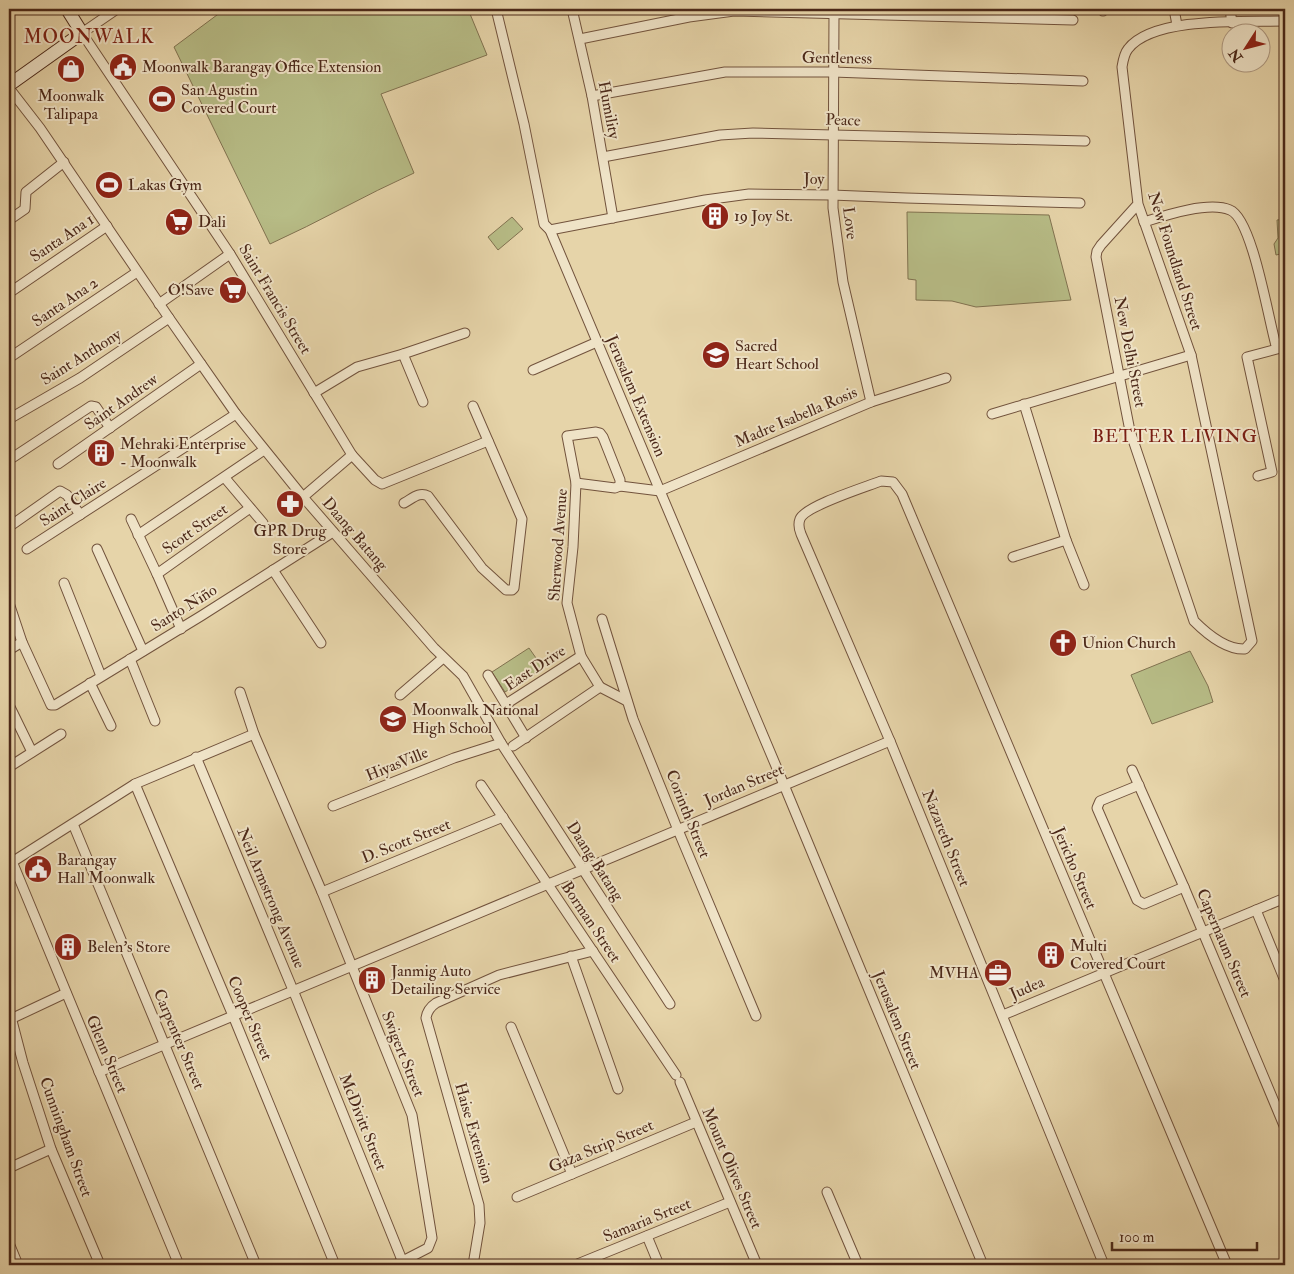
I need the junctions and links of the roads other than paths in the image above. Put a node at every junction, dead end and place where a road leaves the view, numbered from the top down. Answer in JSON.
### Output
{"nodes":[{"id":1,"x":67,"y":9,"type":"edge"},
{"id":2,"x":117,"y":9,"type":"edge"},
{"id":3,"x":496,"y":9,"type":"edge"},
{"id":4,"x":572,"y":9,"type":"edge"},
{"id":5,"x":1049,"y":9,"type":"edge"},
{"id":6,"x":1174,"y":9,"type":"edge"},
{"id":7,"x":1230,"y":9,"type":"edge"},
{"id":8,"x":834,"y":14,"type":"junction"},
{"id":9,"x":1051,"y":19,"type":"junction"},
{"id":10,"x":1074,"y":20,"type":"dead end"},
{"id":11,"x":1285,"y":21,"type":"edge"},
{"id":12,"x":1232,"y":22,"type":"edge"},
{"id":13,"x":1258,"y":22,"type":"edge"},
{"id":14,"x":1222,"y":23,"type":"edge"},
{"id":15,"x":1177,"y":25,"type":"junction"},
{"id":16,"x":82,"y":33,"type":"junction"},
{"id":17,"x":580,"y":39,"type":"junction"},
{"id":18,"x":833,"y":72,"type":"junction"},
{"id":19,"x":1083,"y":81,"type":"dead end"},
{"id":20,"x":9,"y":86,"type":"edge"},
{"id":21,"x":592,"y":96,"type":"junction"},
{"id":22,"x":832,"y":135,"type":"junction"},
{"id":23,"x":1085,"y":141,"type":"dead end"},
{"id":24,"x":603,"y":157,"type":"junction"},
{"id":25,"x":64,"y":162,"type":"junction"},
{"id":26,"x":832,"y":195,"type":"junction"},
{"id":27,"x":1080,"y":203,"type":"dead end"},
{"id":28,"x":1138,"y":204,"type":"junction"},
{"id":29,"x":613,"y":218,"type":"junction"},
{"id":30,"x":9,"y":220,"type":"edge"},
{"id":31,"x":1144,"y":222,"type":"junction"},
{"id":32,"x":107,"y":226,"type":"junction"},
{"id":33,"x":550,"y":230,"type":"junction"},
{"id":34,"x":230,"y":254,"type":"junction"},
{"id":35,"x":137,"y":272,"type":"junction"},
{"id":36,"x":9,"y":293,"type":"edge"},
{"id":37,"x":159,"y":304,"type":"junction"},
{"id":38,"x":169,"y":318,"type":"junction"},
{"id":39,"x":465,"y":333,"type":"dead end"},
{"id":40,"x":597,"y":342,"type":"junction"},
{"id":41,"x":403,"y":354,"type":"junction"},
{"id":42,"x":1191,"y":355,"type":"junction"},
{"id":43,"x":9,"y":358,"type":"edge"},
{"id":44,"x":201,"y":364,"type":"junction"},
{"id":45,"x":533,"y":370,"type":"dead end"},
{"id":46,"x":1121,"y":376,"type":"junction"},
{"id":47,"x":946,"y":378,"type":"dead end"},
{"id":48,"x":314,"y":393,"type":"junction"},
{"id":49,"x":423,"y":402,"type":"dead end"},
{"id":50,"x":871,"y":402,"type":"junction"},
{"id":51,"x":1024,"y":404,"type":"junction"},
{"id":52,"x":473,"y":406,"type":"dead end"},
{"id":53,"x":236,"y":414,"type":"junction"},
{"id":54,"x":992,"y":414,"type":"dead end"},
{"id":55,"x":9,"y":419,"type":"edge"},
{"id":56,"x":110,"y":428,"type":"junction"},
{"id":57,"x":488,"y":442,"type":"junction"},
{"id":58,"x":264,"y":450,"type":"junction"},
{"id":59,"x":352,"y":455,"type":"junction"},
{"id":60,"x":9,"y":460,"type":"edge"},
{"id":61,"x":58,"y":464,"type":"dead end"},
{"id":62,"x":1258,"y":476,"type":"dead end"},
{"id":63,"x":225,"y":478,"type":"junction"},
{"id":64,"x":894,"y":482,"type":"joint"},
{"id":65,"x":576,"y":483,"type":"junction"},
{"id":66,"x":620,"y":486,"type":"junction"},
{"id":67,"x":660,"y":491,"type":"junction"},
{"id":68,"x":303,"y":497,"type":"junction"},
{"id":69,"x":404,"y":504,"type":"dead end"},
{"id":70,"x":250,"y":508,"type":"junction"},
{"id":71,"x":80,"y":516,"type":"junction"},
{"id":72,"x":131,"y":519,"type":"dead end"},
{"id":73,"x":264,"y":523,"type":"dead end"},
{"id":74,"x":13,"y":524,"type":"dead end"},
{"id":75,"x":333,"y":532,"type":"junction"},
{"id":76,"x":138,"y":535,"type":"junction"},
{"id":77,"x":1066,"y":540,"type":"junction"},
{"id":78,"x":27,"y":549,"type":"dead end"},
{"id":79,"x":97,"y":550,"type":"dead end"},
{"id":80,"x":1013,"y":557,"type":"dead end"},
{"id":81,"x":273,"y":570,"type":"junction"},
{"id":82,"x":157,"y":574,"type":"junction"},
{"id":83,"x":64,"y":583,"type":"dead end"},
{"id":84,"x":1084,"y":585,"type":"dead end"},
{"id":85,"x":9,"y":603,"type":"edge"},
{"id":86,"x":602,"y":619,"type":"dead end"},
{"id":87,"x":180,"y":629,"type":"junction"},
{"id":88,"x":1252,"y":641,"type":"joint"},
{"id":89,"x":22,"y":642,"type":"junction"},
{"id":90,"x":320,"y":643,"type":"dead end"},
{"id":91,"x":9,"y":650,"type":"edge"},
{"id":92,"x":143,"y":651,"type":"junction"},
{"id":93,"x":581,"y":656,"type":"junction"},
{"id":94,"x":443,"y":658,"type":"junction"},
{"id":95,"x":130,"y":659,"type":"junction"},
{"id":96,"x":488,"y":675,"type":"dead end"},
{"id":97,"x":101,"y":676,"type":"junction"},
{"id":98,"x":90,"y":683,"type":"junction"},
{"id":99,"x":600,"y":687,"type":"junction"},
{"id":100,"x":240,"y":692,"type":"dead end"},
{"id":101,"x":400,"y":695,"type":"dead end"},
{"id":102,"x":628,"y":701,"type":"junction"},
{"id":103,"x":506,"y":704,"type":"junction"},
{"id":104,"x":9,"y":705,"type":"edge"},
{"id":105,"x":156,"y":721,"type":"dead end"},
{"id":106,"x":111,"y":726,"type":"dead end"},
{"id":107,"x":61,"y":734,"type":"dead end"},
{"id":108,"x":254,"y":734,"type":"junction"},
{"id":109,"x":526,"y":738,"type":"junction"},
{"id":110,"x":890,"y":741,"type":"junction"},
{"id":111,"x":501,"y":743,"type":"junction"},
{"id":112,"x":513,"y":746,"type":"dead end"},
{"id":113,"x":32,"y":752,"type":"junction"},
{"id":114,"x":196,"y":757,"type":"junction"},
{"id":115,"x":9,"y":767,"type":"edge"},
{"id":116,"x":1132,"y":770,"type":"dead end"},
{"id":117,"x":135,"y":784,"type":"junction"},
{"id":118,"x":784,"y":785,"type":"junction"},
{"id":119,"x":1140,"y":785,"type":"junction"},
{"id":120,"x":481,"y":786,"type":"dead end"},
{"id":121,"x":333,"y":806,"type":"dead end"},
{"id":122,"x":503,"y":817,"type":"junction"},
{"id":123,"x":73,"y":824,"type":"junction"},
{"id":124,"x":678,"y":830,"type":"junction"},
{"id":125,"x":10,"y":860,"type":"edge"},
{"id":126,"x":582,"y":869,"type":"junction"},
{"id":127,"x":547,"y":884,"type":"junction"},
{"id":128,"x":1184,"y":886,"type":"junction"},
{"id":129,"x":322,"y":892,"type":"junction"},
{"id":130,"x":1285,"y":898,"type":"edge"},
{"id":131,"x":1256,"y":910,"type":"junction"},
{"id":132,"x":1203,"y":932,"type":"junction"},
{"id":133,"x":593,"y":951,"type":"junction"},
{"id":134,"x":571,"y":956,"type":"junction"},
{"id":135,"x":351,"y":966,"type":"junction"},
{"id":136,"x":1102,"y":972,"type":"junction"},
{"id":137,"x":1285,"y":981,"type":"edge"},
{"id":138,"x":293,"y":990,"type":"junction"},
{"id":139,"x":66,"y":993,"type":"junction"},
{"id":140,"x":670,"y":1004,"type":"dead end"},
{"id":141,"x":1003,"y":1015,"type":"junction"},
{"id":142,"x":233,"y":1016,"type":"junction"},
{"id":143,"x":756,"y":1016,"type":"dead end"},
{"id":144,"x":10,"y":1017,"type":"edge"},
{"id":145,"x":511,"y":1027,"type":"dead end"},
{"id":146,"x":165,"y":1044,"type":"junction"},
{"id":147,"x":99,"y":1072,"type":"junction"},
{"id":148,"x":678,"y":1078,"type":"joint"},
{"id":149,"x":618,"y":1089,"type":"dead end"},
{"id":150,"x":696,"y":1122,"type":"junction"},
{"id":151,"x":1285,"y":1128,"type":"edge"},
{"id":152,"x":51,"y":1149,"type":"junction"},
{"id":153,"x":9,"y":1168,"type":"edge"},
{"id":154,"x":572,"y":1174,"type":"junction"},
{"id":155,"x":827,"y":1192,"type":"dead end"},
{"id":156,"x":517,"y":1197,"type":"dead end"},
{"id":157,"x":730,"y":1202,"type":"junction"},
{"id":158,"x":647,"y":1236,"type":"junction"},
{"id":159,"x":9,"y":1242,"type":"edge"},
{"id":160,"x":14,"y":1263,"type":"edge"},
{"id":161,"x":401,"y":1264,"type":"edge"},
{"id":162,"x":100,"y":1265,"type":"edge"},
{"id":163,"x":179,"y":1265,"type":"edge"},
{"id":164,"x":256,"y":1265,"type":"edge"},
{"id":165,"x":335,"y":1265,"type":"edge"},
{"id":166,"x":473,"y":1265,"type":"edge"},
{"id":167,"x":575,"y":1265,"type":"edge"},
{"id":168,"x":659,"y":1265,"type":"edge"},
{"id":169,"x":757,"y":1265,"type":"edge"},
{"id":170,"x":858,"y":1265,"type":"edge"},
{"id":171,"x":983,"y":1265,"type":"edge"},
{"id":172,"x":1104,"y":1265,"type":"edge"},
{"id":173,"x":1227,"y":1265,"type":"edge"}],
"edges":[{"from":1,"to":16,"type":"main road"},
{"from":2,"to":16,"type":"street"},
{"from":3,"to":33,"type":"street","name":"Jerusalem Extension"},
{"from":4,"to":17,"type":"street","name":"Humility"},
{"from":5,"to":9,"type":"street"},
{"from":6,"to":15,"type":"street"},
{"from":7,"to":12,"type":"street"},
{"from":8,"to":9,"type":"street"},
{"from":8,"to":17,"type":"street"},
{"from":8,"to":18,"type":"street","name":"Love"},
{"from":9,"to":10,"type":"street"},
{"from":11,"to":13,"type":"street","name":"New Foundland Street"},
{"from":14,"to":15,"type":"street","name":"New Foundland Street"},
{"from":15,"to":28,"type":"street","name":"New Foundland Street"},
{"from":16,"to":20,"type":"main road"},
{"from":16,"to":34,"type":"street","name":"Saint Francis Street"},
{"from":17,"to":21,"type":"street","name":"Humility"},
{"from":18,"to":19,"type":"street","name":"Gentleness"},
{"from":18,"to":21,"type":"street","name":"Gentleness"},
{"from":18,"to":22,"type":"street","name":"Love"},
{"from":20,"to":25,"type":"street","name":"Daang Batang"},
{"from":21,"to":24,"type":"street","name":"Humility"},
{"from":22,"to":23,"type":"street","name":"Peace"},
{"from":22,"to":24,"type":"street","name":"Peace"},
{"from":22,"to":26,"type":"street","name":"Love"},
{"from":24,"to":29,"type":"street","name":"Humility"},
{"from":25,"to":30,"type":"street"},
{"from":25,"to":32,"type":"street","name":"Daang Batang"},
{"from":26,"to":27,"type":"street","name":"Joy"},
{"from":26,"to":29,"type":"street","name":"Joy"},
{"from":26,"to":50,"type":"street","name":"Love"},
{"from":28,"to":31,"type":"street","name":"New Foundland Street"},
{"from":28,"to":46,"type":"street","name":"New Delhi Street"},
{"from":29,"to":33,"type":"street","name":"Joy"},
{"from":31,"to":42,"type":"street","name":"New Foundland Street"},
{"from":31,"to":62,"type":"street"},
{"from":32,"to":35,"type":"street","name":"Daang Batang"},
{"from":32,"to":36,"type":"street","name":"Santa Ana 1"},
{"from":33,"to":40,"type":"street","name":"Jerusalem Extension"},
{"from":34,"to":37,"type":"street"},
{"from":34,"to":48,"type":"street","name":"Saint Francis Street"},
{"from":35,"to":37,"type":"street","name":"Daang Batang"},
{"from":35,"to":43,"type":"street","name":"Santa Ana 2"},
{"from":37,"to":38,"type":"street","name":"Daang Batang"},
{"from":38,"to":44,"type":"street","name":"Daang Batang"},
{"from":38,"to":55,"type":"street","name":"Saint Anthony"},
{"from":39,"to":41,"type":"street"},
{"from":40,"to":45,"type":"street"},
{"from":40,"to":67,"type":"street","name":"Jerusalem Extension"},
{"from":41,"to":48,"type":"street"},
{"from":41,"to":49,"type":"street"},
{"from":42,"to":46,"type":"street"},
{"from":42,"to":88,"type":"street","name":"New Foundland Street"},
{"from":44,"to":53,"type":"street","name":"Daang Batang"},
{"from":44,"to":56,"type":"street","name":"Saint Andrew"},
{"from":46,"to":51,"type":"street"},
{"from":46,"to":88,"type":"street","name":"New Delhi Street"},
{"from":47,"to":50,"type":"street","name":"Madre Isabella Rosis"},
{"from":48,"to":59,"type":"street","name":"Saint Francis Street"},
{"from":50,"to":67,"type":"street","name":"Madre Isabella Rosis"},
{"from":51,"to":54,"type":"street"},
{"from":51,"to":77,"type":"street"},
{"from":52,"to":57,"type":"street"},
{"from":53,"to":58,"type":"street","name":"Daang Batang"},
{"from":53,"to":71,"type":"street","name":"Saint Claire"},
{"from":56,"to":60,"type":"street"},
{"from":56,"to":61,"type":"street","name":"Saint Andrew"},
{"from":57,"to":59,"type":"street","name":"Saint Francis Street"},
{"from":57,"to":69,"type":"street"},
{"from":58,"to":63,"type":"street"},
{"from":58,"to":68,"type":"street","name":"Daang Batang"},
{"from":59,"to":68,"type":"street"},
{"from":63,"to":70,"type":"street"},
{"from":63,"to":76,"type":"street"},
{"from":64,"to":110,"type":"street","name":"Nazareth Street"},
{"from":64,"to":136,"type":"street","name":"Jericho Street"},
{"from":65,"to":66,"type":"street","name":"Sherwood Avenue"},
{"from":65,"to":66,"type":"street"},
{"from":65,"to":93,"type":"street","name":"Sherwood Avenue"},
{"from":66,"to":67,"type":"street","name":"Sherwood Avenue"},
{"from":67,"to":118,"type":"street","name":"Jerusalem Extension"},
{"from":68,"to":75,"type":"street","name":"Daang Batang"},
{"from":70,"to":73,"type":"street"},
{"from":70,"to":82,"type":"street","name":"Scott Street"},
{"from":71,"to":74,"type":"street"},
{"from":71,"to":78,"type":"street","name":"Saint Claire"},
{"from":72,"to":76,"type":"street"},
{"from":75,"to":81,"type":"street","name":"Santo Niño"},
{"from":75,"to":94,"type":"street","name":"Daang Batang"},
{"from":76,"to":82,"type":"street"},
{"from":77,"to":80,"type":"street"},
{"from":77,"to":84,"type":"street"},
{"from":79,"to":92,"type":"street"},
{"from":81,"to":87,"type":"street","name":"Santo Niño"},
{"from":81,"to":90,"type":"street"},
{"from":82,"to":87,"type":"street"},
{"from":83,"to":97,"type":"street"},
{"from":85,"to":89,"type":"street"},
{"from":86,"to":102,"type":"street","name":"Corinth Street"},
{"from":87,"to":92,"type":"street","name":"Santo Niño"},
{"from":89,"to":91,"type":"street"},
{"from":89,"to":98,"type":"street","name":"Santo Niño"},
{"from":92,"to":95,"type":"street","name":"Santo Niño"},
{"from":93,"to":99,"type":"street","name":"Sherwood Avenue"},
{"from":93,"to":103,"type":"street","name":"East Drive"},
{"from":94,"to":101,"type":"street"},
{"from":94,"to":111,"type":"street","name":"Daang Batang"},
{"from":95,"to":97,"type":"street","name":"Santo Niño"},
{"from":95,"to":105,"type":"street"},
{"from":96,"to":103,"type":"street"},
{"from":97,"to":98,"type":"street","name":"Santo Niño"},
{"from":98,"to":106,"type":"street"},
{"from":99,"to":102,"type":"street"},
{"from":99,"to":109,"type":"street"},
{"from":100,"to":108,"type":"street","name":"Swigert Street"},
{"from":102,"to":124,"type":"street","name":"Corinth Street"},
{"from":103,"to":109,"type":"street"},
{"from":104,"to":113,"type":"street"},
{"from":107,"to":113,"type":"street"},
{"from":108,"to":114,"type":"street"},
{"from":108,"to":129,"type":"street","name":"Swigert Street"},
{"from":109,"to":112,"type":"street"},
{"from":110,"to":118,"type":"street","name":"Jordan Street"},
{"from":110,"to":141,"type":"street","name":"Nazareth Street"},
{"from":111,"to":121,"type":"street","name":"HiyasVille"},
{"from":111,"to":126,"type":"street","name":"Daang Batang"},
{"from":113,"to":115,"type":"street"},
{"from":114,"to":117,"type":"street"},
{"from":114,"to":138,"type":"street","name":"Neil Armstrong Avenue"},
{"from":116,"to":119,"type":"street","name":"Capernaum Street"},
{"from":117,"to":123,"type":"street"},
{"from":117,"to":142,"type":"street","name":"Cooper Street"},
{"from":118,"to":124,"type":"street","name":"Jordan Street"},
{"from":118,"to":171,"type":"street","name":"Jerusalem Street"},
{"from":119,"to":128,"type":"street","name":"Capernaum Street"},
{"from":119,"to":128,"type":"street"},
{"from":120,"to":122,"type":"street","name":"Borman Street"},
{"from":122,"to":127,"type":"street","name":"Borman Street"},
{"from":122,"to":129,"type":"street","name":"D. Scott Street"},
{"from":123,"to":125,"type":"street"},
{"from":123,"to":146,"type":"street","name":"Carpenter Street"},
{"from":124,"to":126,"type":"street","name":"Jordan Street"},
{"from":124,"to":143,"type":"street","name":"Corinth Street"},
{"from":125,"to":139,"type":"street","name":"Glenn Street"},
{"from":126,"to":127,"type":"street","name":"Neil Armstrong Avenue"},
{"from":126,"to":140,"type":"street","name":"Daang Batang"},
{"from":127,"to":133,"type":"street","name":"Borman Street"},
{"from":127,"to":135,"type":"street","name":"Neil Armstrong Avenue"},
{"from":128,"to":132,"type":"street","name":"Capernaum Street"},
{"from":129,"to":135,"type":"street","name":"Swigert Street"},
{"from":130,"to":131,"type":"street","name":"Judea"},
{"from":131,"to":132,"type":"street","name":"Judea"},
{"from":131,"to":137,"type":"street"},
{"from":132,"to":136,"type":"street","name":"Judea"},
{"from":132,"to":151,"type":"street","name":"Capernaum Street"},
{"from":133,"to":134,"type":"street"},
{"from":133,"to":148,"type":"street","name":"Borman Street"},
{"from":134,"to":149,"type":"street"},
{"from":134,"to":166,"type":"street","name":"Haise Extension"},
{"from":135,"to":138,"type":"street","name":"Neil Armstrong Avenue"},
{"from":135,"to":161,"type":"street","name":"Swigert Street"},
{"from":136,"to":141,"type":"street","name":"Judea"},
{"from":136,"to":173,"type":"street","name":"Jericho Street"},
{"from":138,"to":142,"type":"street"},
{"from":138,"to":161,"type":"street","name":"McDivitt Street"},
{"from":139,"to":144,"type":"street","name":"Cunningham Street"},
{"from":139,"to":147,"type":"street","name":"Glenn Street"},
{"from":141,"to":172,"type":"street","name":"Nazareth Street"},
{"from":142,"to":146,"type":"street"},
{"from":142,"to":165,"type":"street","name":"Cooper Street"},
{"from":144,"to":152,"type":"street","name":"Cunningham Street"},
{"from":145,"to":154,"type":"street"},
{"from":146,"to":147,"type":"street"},
{"from":146,"to":164,"type":"street","name":"Carpenter Street"},
{"from":147,"to":163,"type":"street","name":"Glenn Street"},
{"from":148,"to":150,"type":"street","name":"Mount Olives Street"},
{"from":150,"to":154,"type":"street","name":"Gaza Strip Street"},
{"from":150,"to":157,"type":"street","name":"Mount Olives Street"},
{"from":152,"to":153,"type":"street"},
{"from":152,"to":162,"type":"street","name":"Cunningham Street"},
{"from":154,"to":156,"type":"street","name":"Gaza Strip Street"},
{"from":155,"to":170,"type":"street"},
{"from":157,"to":158,"type":"street","name":"Samaria Srteet"},
{"from":157,"to":169,"type":"street","name":"Mount Olives Street"},
{"from":158,"to":167,"type":"street","name":"Samaria Srteet"},
{"from":158,"to":168,"type":"street"},
{"from":159,"to":160,"type":"street"}]}
